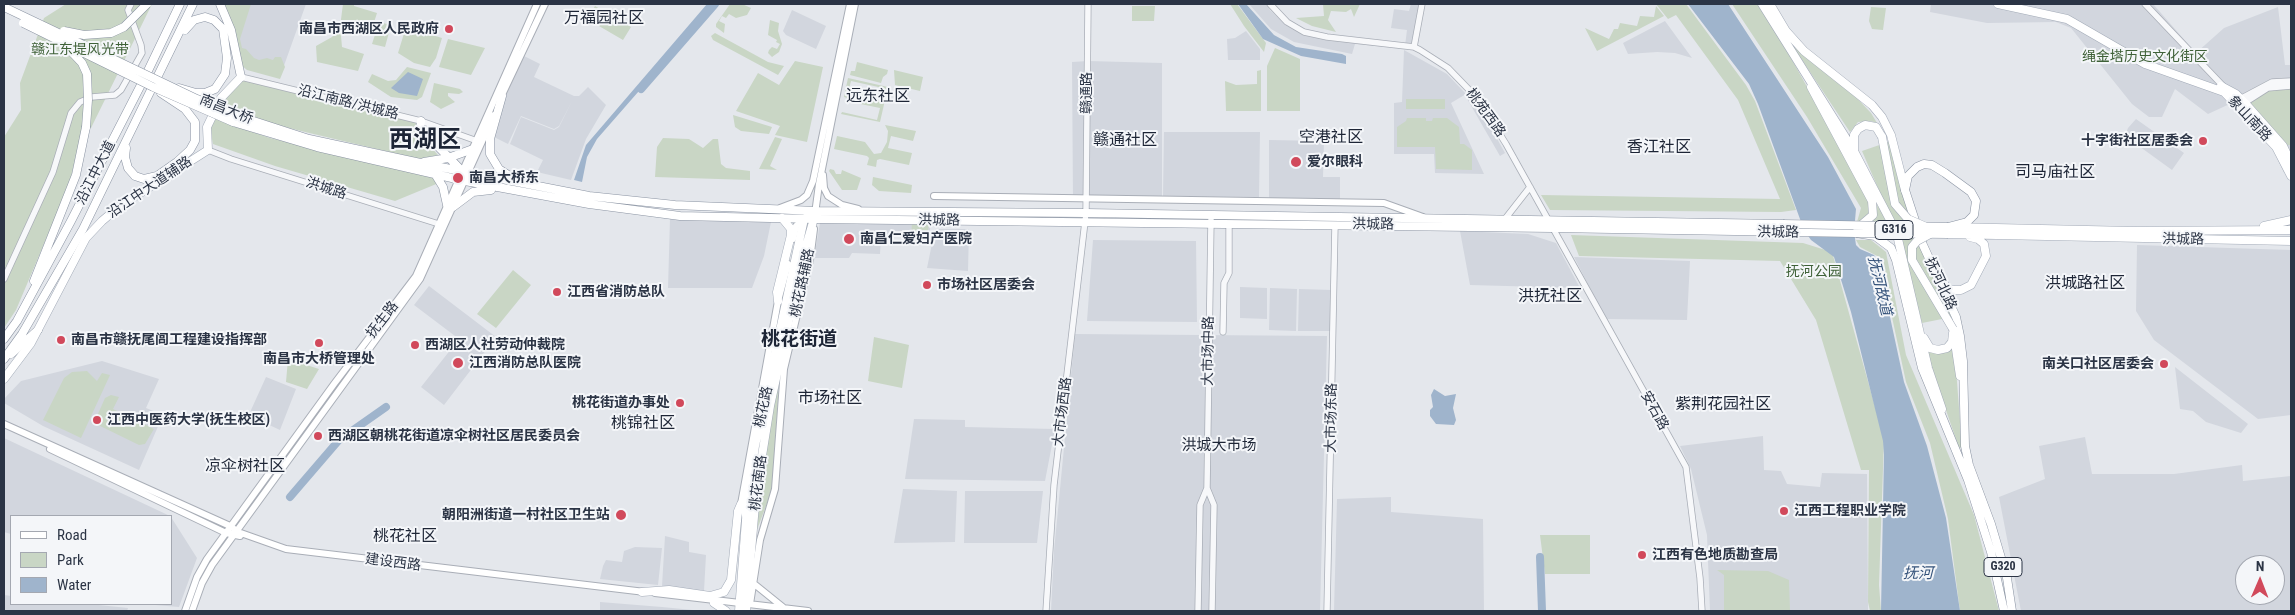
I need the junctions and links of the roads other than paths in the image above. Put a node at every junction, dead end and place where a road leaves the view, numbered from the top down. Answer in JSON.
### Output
{"nodes":[{"id":1,"x":131,"y":4,"type":"edge"},
{"id":2,"x":147,"y":4,"type":"edge"},
{"id":3,"x":180,"y":4,"type":"edge"},
{"id":4,"x":194,"y":4,"type":"edge"},
{"id":5,"x":220,"y":4,"type":"edge"},
{"id":6,"x":537,"y":4,"type":"edge"},
{"id":7,"x":545,"y":4,"type":"edge"},
{"id":8,"x":850,"y":4,"type":"edge"},
{"id":9,"x":855,"y":4,"type":"edge"},
{"id":10,"x":1088,"y":4,"type":"edge"},
{"id":11,"x":1270,"y":4,"type":"edge"},
{"id":12,"x":1422,"y":4,"type":"edge"},
{"id":13,"x":1762,"y":4,"type":"edge"},
{"id":14,"x":1770,"y":4,"type":"edge"},
{"id":15,"x":1998,"y":4,"type":"edge"},
{"id":16,"x":2016,"y":4,"type":"edge"},
{"id":17,"x":2144,"y":4,"type":"edge"},
{"id":18,"x":4,"y":7,"type":"edge"},
{"id":19,"x":4,"y":12,"type":"edge"},
{"id":20,"x":26,"y":21,"type":"junction"},
{"id":21,"x":1414,"y":47,"type":"junction"},
{"id":22,"x":173,"y":49,"type":"junction"},
{"id":23,"x":1794,"y":55,"type":"junction"},
{"id":24,"x":241,"y":76,"type":"junction"},
{"id":25,"x":2291,"y":81,"type":"edge"},
{"id":26,"x":167,"y":84,"type":"junction"},
{"id":27,"x":154,"y":85,"type":"junction"},
{"id":28,"x":2291,"y":86,"type":"edge"},
{"id":29,"x":2224,"y":87,"type":"junction"},
{"id":30,"x":1855,"y":92,"type":"junction"},
{"id":31,"x":502,"y":96,"type":"junction"},
{"id":32,"x":2240,"y":102,"type":"junction"},
{"id":33,"x":139,"y":116,"type":"junction"},
{"id":34,"x":234,"y":119,"type":"junction"},
{"id":35,"x":421,"y":121,"type":"junction"},
{"id":36,"x":1882,"y":136,"type":"junction"},
{"id":37,"x":479,"y":142,"type":"junction"},
{"id":38,"x":473,"y":149,"type":"junction"},
{"id":39,"x":208,"y":150,"type":"junction"},
{"id":40,"x":1854,"y":151,"type":"junction"},
{"id":41,"x":448,"y":158,"type":"junction"},
{"id":42,"x":420,"y":163,"type":"junction"},
{"id":43,"x":2291,"y":163,"type":"edge"},
{"id":44,"x":823,"y":165,"type":"junction"},
{"id":45,"x":465,"y":172,"type":"junction"},
{"id":46,"x":435,"y":174,"type":"junction"},
{"id":47,"x":2291,"y":176,"type":"edge"},
{"id":48,"x":461,"y":180,"type":"junction"},
{"id":49,"x":529,"y":184,"type":"junction"},
{"id":50,"x":1530,"y":187,"type":"junction"},
{"id":51,"x":1905,"y":190,"type":"junction"},
{"id":52,"x":518,"y":191,"type":"junction"},
{"id":53,"x":564,"y":195,"type":"junction"},
{"id":54,"x":934,"y":196,"type":"dead end"},
{"id":55,"x":1087,"y":198,"type":"junction"},
{"id":56,"x":589,"y":200,"type":"junction"},
{"id":57,"x":450,"y":206,"type":"junction"},
{"id":58,"x":777,"y":209,"type":"junction"},
{"id":59,"x":816,"y":210,"type":"junction"},
{"id":60,"x":864,"y":211,"type":"junction"},
{"id":61,"x":1086,"y":213,"type":"junction"},
{"id":62,"x":1212,"y":215,"type":"junction"},
{"id":63,"x":782,"y":218,"type":"junction"},
{"id":64,"x":1425,"y":218,"type":"junction"},
{"id":65,"x":804,"y":219,"type":"junction"},
{"id":66,"x":814,"y":219,"type":"junction"},
{"id":67,"x":1505,"y":219,"type":"junction"},
{"id":68,"x":1548,"y":220,"type":"junction"},
{"id":69,"x":2291,"y":220,"type":"edge"},
{"id":70,"x":1085,"y":223,"type":"junction"},
{"id":71,"x":1211,"y":224,"type":"junction"},
{"id":72,"x":1229,"y":224,"type":"junction"},
{"id":73,"x":442,"y":225,"type":"junction"},
{"id":74,"x":1335,"y":225,"type":"junction"},
{"id":75,"x":1860,"y":226,"type":"junction"},
{"id":76,"x":1552,"y":228,"type":"junction"},
{"id":77,"x":2240,"y":230,"type":"junction"},
{"id":78,"x":2291,"y":230,"type":"edge"},
{"id":79,"x":1929,"y":231,"type":"junction"},
{"id":80,"x":1948,"y":231,"type":"junction"},
{"id":81,"x":1856,"y":234,"type":"junction"},
{"id":82,"x":804,"y":237,"type":"junction"},
{"id":83,"x":2291,"y":242,"type":"edge"},
{"id":84,"x":4,"y":279,"type":"edge"},
{"id":85,"x":1938,"y":279,"type":"junction"},
{"id":86,"x":778,"y":301,"type":"junction"},
{"id":87,"x":17,"y":321,"type":"junction"},
{"id":88,"x":1919,"y":327,"type":"junction"},
{"id":89,"x":1953,"y":329,"type":"junction"},
{"id":90,"x":38,"y":330,"type":"junction"},
{"id":91,"x":1223,"y":332,"type":"dead end"},
{"id":92,"x":4,"y":339,"type":"edge"},
{"id":93,"x":4,"y":360,"type":"edge"},
{"id":94,"x":4,"y":379,"type":"edge"},
{"id":95,"x":1964,"y":408,"type":"junction"},
{"id":96,"x":4,"y":424,"type":"edge"},
{"id":97,"x":4,"y":428,"type":"edge"},
{"id":98,"x":1956,"y":448,"type":"junction"},
{"id":99,"x":1207,"y":488,"type":"junction"},
{"id":100,"x":741,"y":504,"type":"junction"},
{"id":101,"x":746,"y":519,"type":"junction"},
{"id":102,"x":1987,"y":525,"type":"junction"},
{"id":103,"x":230,"y":526,"type":"junction"},
{"id":104,"x":226,"y":533,"type":"junction"},
{"id":105,"x":237,"y":533,"type":"junction"},
{"id":106,"x":753,"y":583,"type":"junction"},
{"id":107,"x":642,"y":592,"type":"junction"},
{"id":108,"x":714,"y":603,"type":"junction"},
{"id":109,"x":745,"y":607,"type":"edge"},
{"id":110,"x":761,"y":610,"type":"edge"},
{"id":111,"x":782,"y":610,"type":"edge"},
{"id":112,"x":185,"y":611,"type":"edge"},
{"id":113,"x":192,"y":611,"type":"edge"},
{"id":114,"x":726,"y":611,"type":"edge"},
{"id":115,"x":808,"y":611,"type":"edge"},
{"id":116,"x":1046,"y":611,"type":"edge"},
{"id":117,"x":1198,"y":611,"type":"edge"},
{"id":118,"x":1212,"y":611,"type":"edge"},
{"id":119,"x":1328,"y":611,"type":"edge"},
{"id":120,"x":1702,"y":611,"type":"edge"},
{"id":121,"x":2004,"y":611,"type":"edge"},
{"id":122,"x":2012,"y":611,"type":"edge"}],
"edges":[{"from":1,"to":84,"type":"street"},
{"from":2,"to":20,"type":"main road","bridge":true},
{"from":3,"to":87,"type":"main road","name":"沿江中大道"},
{"from":4,"to":22,"type":"main road"},
{"from":5,"to":24,"type":"main road"},
{"from":6,"to":37,"type":"main road","name":"抚生路"},
{"from":7,"to":31,"type":"main road","name":"抚生路"},
{"from":8,"to":58,"type":"main road"},
{"from":9,"to":44,"type":"main road"},
{"from":10,"to":55,"type":"street","name":"赣通路"},
{"from":11,"to":21,"type":"street","name":"桃苑西路"},
{"from":12,"to":21,"type":"street"},
{"from":13,"to":23,"type":"main road","name":"抚河北路","number":"G316"},
{"from":14,"to":30,"type":"main road","name":"抚河北路"},
{"from":15,"to":32,"type":"main road","name":"象山南路"},
{"from":16,"to":29,"type":"main road","name":"象山南路"},
{"from":17,"to":29,"type":"street"},
{"from":18,"to":20,"type":"main road","name":"南昌大桥","bridge":true},
{"from":19,"to":20,"type":"main road","name":"南昌大桥"},
{"from":20,"to":26,"type":"main road","name":"南昌大桥","bridge":true},
{"from":20,"to":27,"type":"main road","name":"南昌大桥","bridge":true},
{"from":20,"to":87,"type":"main road","bridge":true},
{"from":21,"to":50,"type":"street","name":"桃苑西路"},
{"from":22,"to":26,"type":"main road","bridge":true},
{"from":22,"to":27,"type":"main road","name":"沿江中大道"},
{"from":23,"to":40,"type":"main road","name":"抚河北路","number":"G316"},
{"from":23,"to":75,"type":"main road"},
{"from":24,"to":35,"type":"street","name":"沿江南路/洪城路"},
{"from":24,"to":39,"type":"main road"},
{"from":25,"to":32,"type":"street"},
{"from":26,"to":34,"type":"main road","name":"南昌大桥","bridge":true},
{"from":27,"to":33,"type":"main road","name":"沿江中大道"},
{"from":27,"to":33,"type":"main road","bridge":true},
{"from":27,"to":34,"type":"main road","name":"南昌大桥","bridge":true},
{"from":28,"to":32,"type":"street"},
{"from":29,"to":32,"type":"main road","name":"象山南路"},
{"from":30,"to":36,"type":"main road"},
{"from":30,"to":51,"type":"main road","name":"抚河北路"},
{"from":31,"to":37,"type":"main road","name":"抚生路"},
{"from":31,"to":49,"type":"main road"},
{"from":32,"to":43,"type":"main road","name":"象山南路"},
{"from":32,"to":47,"type":"main road","name":"象山南路"},
{"from":33,"to":93,"type":"main road","name":"沿江中大道"},
{"from":34,"to":42,"type":"main road","name":"南昌大桥"},
{"from":34,"to":46,"type":"main road","name":"南昌大桥"},
{"from":35,"to":37,"type":"street","name":"沿江南路/洪城路"},
{"from":35,"to":41,"type":"main road"},
{"from":36,"to":40,"type":"main road"},
{"from":36,"to":79,"type":"main road","bridge":true},
{"from":37,"to":38,"type":"main road","name":"抚生路"},
{"from":37,"to":45,"type":"main road","name":"抚生路"},
{"from":38,"to":41,"type":"main road"},
{"from":38,"to":45,"type":"main road","name":"抚生路"},
{"from":39,"to":73,"type":"street","name":"洪城路"},
{"from":39,"to":90,"type":"main road","name":"沿江中大道辅路"},
{"from":40,"to":88,"type":"main road","name":"抚河北路","number":"G316"},
{"from":41,"to":42,"type":"main road"},
{"from":41,"to":45,"type":"main road"},
{"from":42,"to":45,"type":"main road","name":"南昌大桥"},
{"from":44,"to":59,"type":"main road"},
{"from":44,"to":60,"type":"main road"},
{"from":45,"to":48,"type":"main road","name":"抚生路"},
{"from":45,"to":49,"type":"main road","name":"洪城路"},
{"from":46,"to":48,"type":"main road","name":"南昌大桥"},
{"from":46,"to":57,"type":"main road"},
{"from":48,"to":52,"type":"main road","name":"洪城路"},
{"from":48,"to":57,"type":"main road","name":"抚生路"},
{"from":49,"to":53,"type":"main road","name":"洪城路"},
{"from":50,"to":67,"type":"street"},
{"from":50,"to":68,"type":"street","name":"桃苑西路"},
{"from":51,"to":80,"type":"main road"},
{"from":51,"to":85,"type":"main road","name":"抚河北路"},
{"from":52,"to":53,"type":"main road","name":"洪城路"},
{"from":52,"to":57,"type":"main road"},
{"from":53,"to":56,"type":"main road","name":"洪城路"},
{"from":54,"to":55,"type":"main road"},
{"from":55,"to":61,"type":"street","name":"赣通路"},
{"from":55,"to":64,"type":"main road"},
{"from":56,"to":58,"type":"main road","name":"洪城路"},
{"from":56,"to":63,"type":"main road","name":"洪城路"},
{"from":57,"to":73,"type":"main road","name":"抚生路"},
{"from":58,"to":59,"type":"main road","name":"洪城路"},
{"from":59,"to":60,"type":"main road","name":"洪城路"},
{"from":59,"to":65,"type":"main road"},
{"from":59,"to":66,"type":"main road","name":"桃花南路"},
{"from":60,"to":61,"type":"main road","name":"洪城路"},
{"from":61,"to":62,"type":"main road","name":"洪城路"},
{"from":61,"to":70,"type":"street","name":"大市场西路"},
{"from":62,"to":64,"type":"main road","name":"洪城路"},
{"from":62,"to":71,"type":"street","name":"大市场中路"},
{"from":63,"to":65,"type":"main road","name":"洪城路"},
{"from":63,"to":86,"type":"main road"},
{"from":64,"to":67,"type":"main road","name":"洪城路"},
{"from":65,"to":66,"type":"main road","name":"洪城路"},
{"from":65,"to":82,"type":"main road","name":"桃花路"},
{"from":65,"to":86,"type":"main road"},
{"from":66,"to":70,"type":"main road","name":"洪城路"},
{"from":66,"to":82,"type":"main road","name":"桃花南路"},
{"from":66,"to":106,"type":"main road","name":"桃花路辅路"},
{"from":67,"to":68,"type":"main road","name":"洪城路"},
{"from":68,"to":75,"type":"main road","name":"洪城路","bridge":true},
{"from":68,"to":76,"type":"street","name":"桃苑西路"},
{"from":69,"to":77,"type":"main road"},
{"from":70,"to":71,"type":"main road","name":"洪城路"},
{"from":70,"to":116,"type":"street","name":"大市场西路"},
{"from":71,"to":72,"type":"main road","name":"洪城路"},
{"from":71,"to":99,"type":"street","name":"大市场中路"},
{"from":72,"to":74,"type":"main road","name":"洪城路"},
{"from":72,"to":91,"type":"street"},
{"from":73,"to":103,"type":"main road","name":"抚生路"},
{"from":73,"to":105,"type":"main road","name":"抚生路"},
{"from":74,"to":76,"type":"main road","name":"洪城路"},
{"from":74,"to":119,"type":"street","name":"大市场东路"},
{"from":75,"to":79,"type":"main road","name":"洪城路","bridge":true},
{"from":76,"to":81,"type":"main road","name":"洪城路"},
{"from":76,"to":120,"type":"street","name":"安石路"},
{"from":77,"to":78,"type":"main road","name":"洪城路"},
{"from":77,"to":80,"type":"main road","name":"洪城路"},
{"from":79,"to":80,"type":"main road","name":"洪城路","bridge":true},
{"from":79,"to":81,"type":"main road","name":"洪城路","bridge":true},
{"from":79,"to":89,"type":"main road","bridge":true},
{"from":80,"to":83,"type":"main road","name":"洪城路"},
{"from":80,"to":85,"type":"main road"},
{"from":81,"to":98,"type":"main road","bridge":true},
{"from":82,"to":101,"type":"main road","name":"桃花路"},
{"from":82,"to":109,"type":"main road","name":"桃花南路"},
{"from":85,"to":95,"type":"main road","name":"抚河北路"},
{"from":86,"to":100,"type":"main road"},
{"from":87,"to":92,"type":"main road","name":"沿江中大道"},
{"from":88,"to":89,"type":"main road"},
{"from":88,"to":98,"type":"main road","name":"抚河北路","number":"G316"},
{"from":89,"to":95,"type":"main road"},
{"from":90,"to":93,"type":"main road"},
{"from":90,"to":94,"type":"main road","name":"沿江中大道辅路"},
{"from":95,"to":102,"type":"main road","name":"抚河北路"},
{"from":96,"to":103,"type":"main road","name":"建设西路"},
{"from":97,"to":104,"type":"main road","name":"建设西路"},
{"from":98,"to":102,"type":"main road","name":"抚河北路"},
{"from":99,"to":117,"type":"street","name":"大市场中路"},
{"from":99,"to":118,"type":"street","name":"大市场中路"},
{"from":100,"to":101,"type":"main road"},
{"from":100,"to":107,"type":"main road"},
{"from":101,"to":109,"type":"main road","name":"桃花路"},
{"from":102,"to":121,"type":"main road"},
{"from":102,"to":122,"type":"main road","number":"G320"},
{"from":103,"to":104,"type":"main road","name":"抚生路"},
{"from":103,"to":105,"type":"main road","name":"建设西路"},
{"from":104,"to":105,"type":"main road","name":"建设西路"},
{"from":104,"to":112,"type":"main road","name":"抚生路"},
{"from":105,"to":107,"type":"main road","name":"建设西路"},
{"from":105,"to":108,"type":"main road","name":"建设西路"},
{"from":105,"to":113,"type":"main road","name":"抚生路"},
{"from":106,"to":109,"type":"main road","name":"桃花路辅路"},
{"from":106,"to":111,"type":"main road"},
{"from":107,"to":109,"type":"main road","name":"建设西路"},
{"from":108,"to":109,"type":"main road","name":"建设西路"},
{"from":108,"to":114,"type":"main road"},
{"from":109,"to":110,"type":"main road","name":"建设西路"},
{"from":109,"to":111,"type":"main road","name":"建设西路"},
{"from":110,"to":111,"type":"main road","name":"建设西路"},
{"from":111,"to":115,"type":"main road","name":"建设西路"}]}
